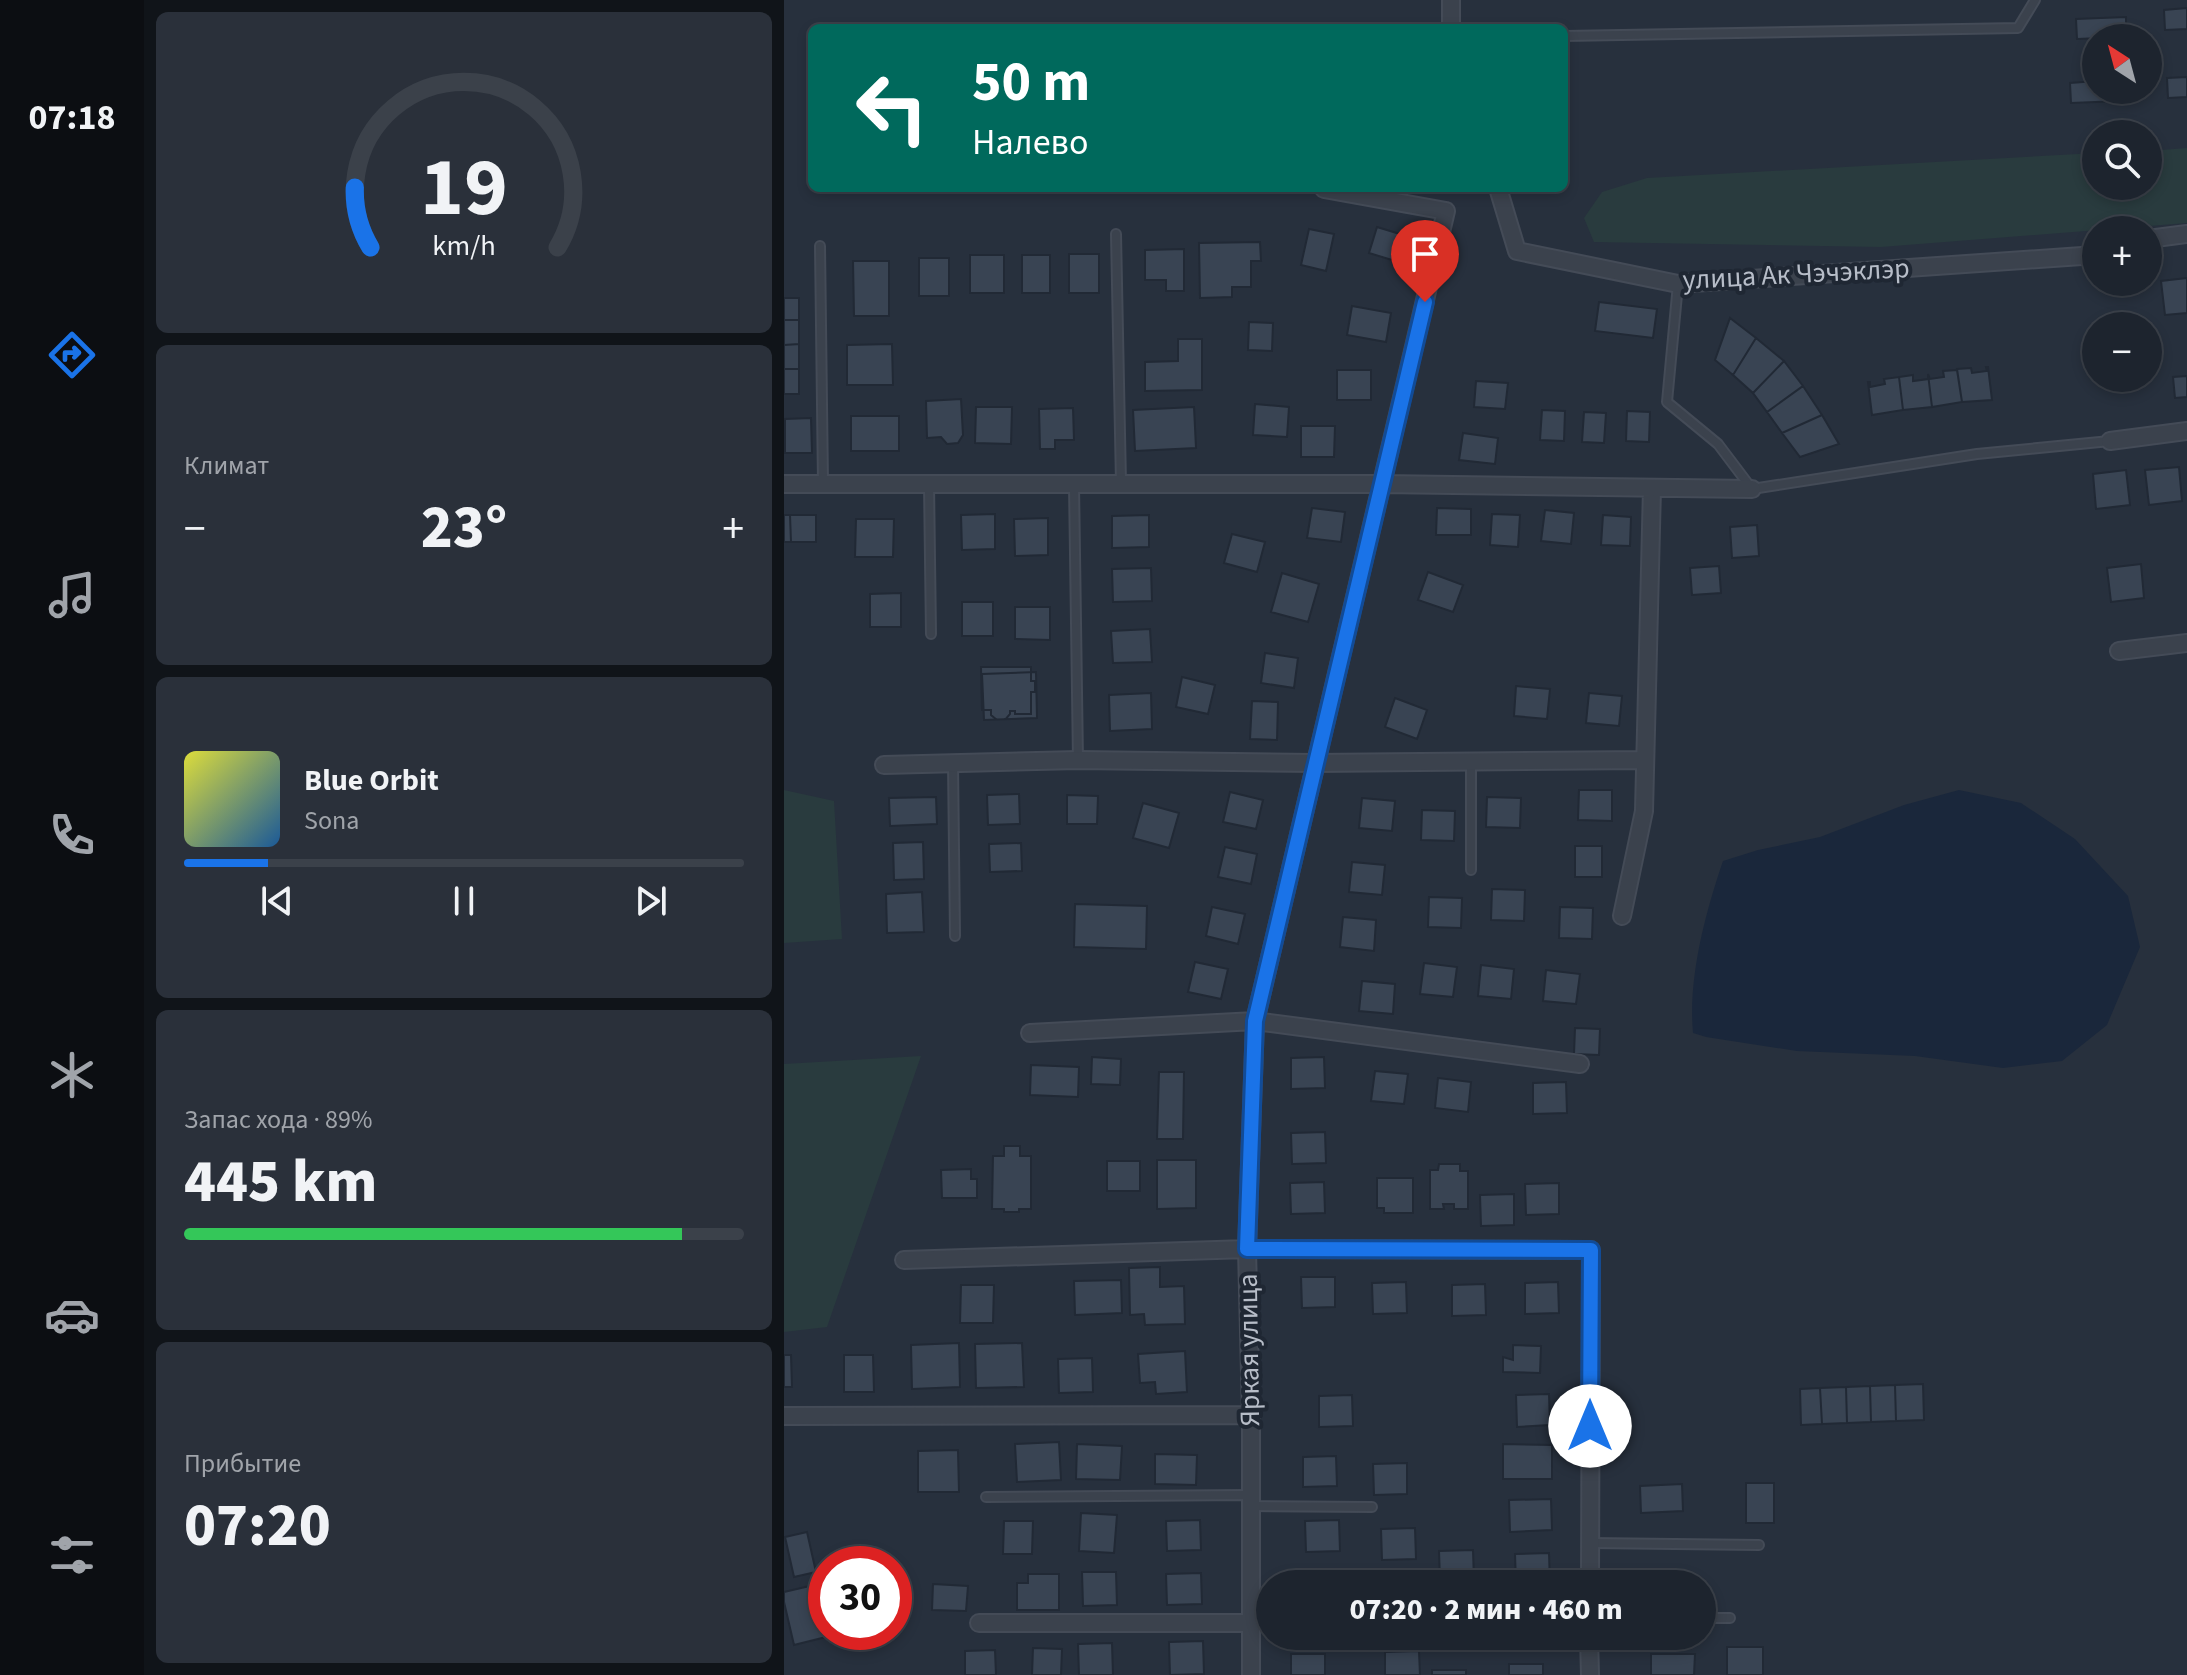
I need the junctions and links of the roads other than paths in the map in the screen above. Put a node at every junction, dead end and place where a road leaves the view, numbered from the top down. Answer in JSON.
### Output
{"nodes":[{"id":1,"x":1451,"y":0,"type":"edge"},
{"id":2,"x":2035,"y":0,"type":"edge"},
{"id":3,"x":1451,"y":24,"type":"edge"},
{"id":4,"x":1568,"y":36,"type":"edge"},
{"id":5,"x":1341,"y":192,"type":"edge"},
{"id":6,"x":1499,"y":192,"type":"edge"},
{"id":7,"x":1116,"y":234,"type":"dead end"},
{"id":8,"x":2187,"y":234,"type":"edge"},
{"id":9,"x":2162,"y":237,"type":"edge"},
{"id":10,"x":820,"y":246,"type":"dead end"},
{"id":11,"x":2082,"y":256,"type":"edge"},
{"id":12,"x":1678,"y":284,"type":"junction"},
{"id":13,"x":2187,"y":431,"type":"edge"},
{"id":14,"x":2110,"y":441,"type":"joint"},
{"id":15,"x":784,"y":484,"type":"edge"},
{"id":16,"x":823,"y":484,"type":"junction"},
{"id":17,"x":929,"y":484,"type":"junction"},
{"id":18,"x":1074,"y":484,"type":"junction"},
{"id":19,"x":1121,"y":484,"type":"junction"},
{"id":20,"x":1382,"y":484,"type":"junction"},
{"id":21,"x":1652,"y":488,"type":"junction"},
{"id":22,"x":1752,"y":489,"type":"junction"},
{"id":23,"x":931,"y":634,"type":"dead end"},
{"id":24,"x":2187,"y":643,"type":"edge"},
{"id":25,"x":2119,"y":651,"type":"dead end"},
{"id":26,"x":1078,"y":760,"type":"junction"},
{"id":27,"x":1645,"y":760,"type":"junction"},
{"id":28,"x":1471,"y":761,"type":"junction"},
{"id":29,"x":953,"y":763,"type":"junction"},
{"id":30,"x":1315,"y":763,"type":"junction"},
{"id":31,"x":884,"y":765,"type":"dead end"},
{"id":32,"x":1471,"y":870,"type":"dead end"},
{"id":33,"x":1622,"y":916,"type":"dead end"},
{"id":34,"x":955,"y":936,"type":"dead end"},
{"id":35,"x":1255,"y":1021,"type":"junction"},
{"id":36,"x":1030,"y":1033,"type":"dead end"},
{"id":37,"x":1580,"y":1064,"type":"dead end"},
{"id":38,"x":1247,"y":1249,"type":"junction"},
{"id":39,"x":904,"y":1260,"type":"dead end"},
{"id":40,"x":1251,"y":1415,"type":"junction"},
{"id":41,"x":784,"y":1416,"type":"edge"},
{"id":42,"x":986,"y":1497,"type":"dead end"},
{"id":43,"x":1251,"y":1500,"type":"junction"},
{"id":44,"x":1372,"y":1507,"type":"dead end"},
{"id":45,"x":1590,"y":1543,"type":"junction"},
{"id":46,"x":1759,"y":1545,"type":"dead end"},
{"id":47,"x":1590,"y":1570,"type":"edge"},
{"id":48,"x":1716,"y":1618,"type":"edge"},
{"id":49,"x":1730,"y":1618,"type":"dead end"},
{"id":50,"x":979,"y":1623,"type":"dead end"},
{"id":51,"x":1251,"y":1623,"type":"junction"},
{"id":52,"x":1256,"y":1623,"type":"edge"},
{"id":53,"x":1589,"y":1650,"type":"edge"},
{"id":54,"x":1251,"y":1675,"type":"edge"},
{"id":55,"x":1590,"y":1675,"type":"edge"}],
"edges":[{"from":1,"to":3,"type":"street"},
{"from":2,"to":4,"type":"lane"},
{"from":5,"to":20,"type":"street","name":"Яркая улица"},
{"from":6,"to":12,"type":"street","name":"улица Ак Чэчэклэр"},
{"from":7,"to":19,"type":"lane"},
{"from":8,"to":9,"type":"street"},
{"from":10,"to":16,"type":"lane"},
{"from":11,"to":12,"type":"street","name":"улица Ак Чэчэклэр"},
{"from":12,"to":22,"type":"lane"},
{"from":13,"to":14,"type":"street"},
{"from":14,"to":22,"type":"lane"},
{"from":15,"to":16,"type":"street"},
{"from":16,"to":17,"type":"street"},
{"from":17,"to":18,"type":"street"},
{"from":17,"to":23,"type":"lane"},
{"from":18,"to":19,"type":"street"},
{"from":18,"to":26,"type":"lane"},
{"from":19,"to":20,"type":"street"},
{"from":20,"to":21,"type":"street"},
{"from":20,"to":30,"type":"street","name":"Яркая улица"},
{"from":21,"to":22,"type":"street"},
{"from":21,"to":27,"type":"street"},
{"from":24,"to":25,"type":"street"},
{"from":26,"to":29,"type":"street"},
{"from":26,"to":30,"type":"street"},
{"from":27,"to":28,"type":"street"},
{"from":27,"to":33,"type":"street"},
{"from":28,"to":30,"type":"street"},
{"from":28,"to":32,"type":"lane"},
{"from":29,"to":31,"type":"street"},
{"from":29,"to":34,"type":"lane"},
{"from":30,"to":35,"type":"street","name":"Яркая улица"},
{"from":35,"to":36,"type":"street"},
{"from":35,"to":37,"type":"street"},
{"from":35,"to":38,"type":"street","name":"Яркая улица"},
{"from":38,"to":39,"type":"street"},
{"from":38,"to":40,"type":"street","name":"Яркая улица"},
{"from":38,"to":45,"type":"street"},
{"from":40,"to":41,"type":"street"},
{"from":40,"to":43,"type":"street","name":"Яркая улица"},
{"from":42,"to":43,"type":"lane"},
{"from":43,"to":44,"type":"lane"},
{"from":43,"to":51,"type":"street","name":"Яркая улица"},
{"from":45,"to":46,"type":"lane"},
{"from":45,"to":47,"type":"street"},
{"from":48,"to":49,"type":"lane"},
{"from":50,"to":51,"type":"street"},
{"from":51,"to":52,"type":"lane"},
{"from":51,"to":54,"type":"street","name":"Яркая улица"},
{"from":53,"to":55,"type":"street"}]}
